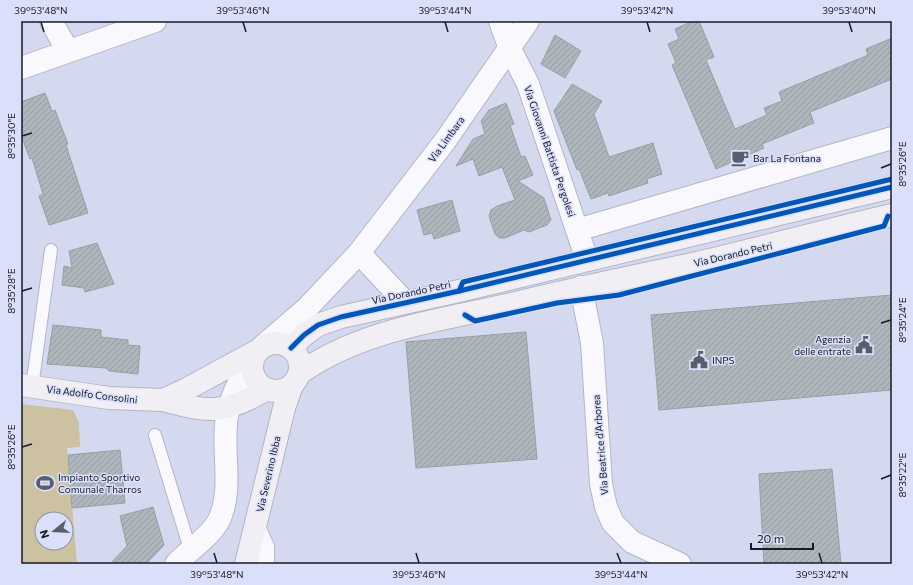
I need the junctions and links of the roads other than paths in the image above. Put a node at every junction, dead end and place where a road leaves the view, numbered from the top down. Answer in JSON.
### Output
{"nodes":[{"id":1,"x":51,"y":21,"type":"edge"},
{"id":2,"x":155,"y":21,"type":"edge"},
{"id":3,"x":500,"y":21,"type":"edge"},
{"id":4,"x":528,"y":21,"type":"edge"},
{"id":5,"x":510,"y":49,"type":"junction"},
{"id":6,"x":68,"y":51,"type":"junction"},
{"id":7,"x":21,"y":68,"type":"edge"},
{"id":8,"x":892,"y":138,"type":"edge"},
{"id":9,"x":892,"y":187,"type":"edge"},
{"id":10,"x":892,"y":215,"type":"edge"},
{"id":11,"x":577,"y":230,"type":"junction"},
{"id":12,"x":51,"y":250,"type":"dead end"},
{"id":13,"x":359,"y":253,"type":"junction"},
{"id":14,"x":587,"y":260,"type":"junction"},
{"id":15,"x":581,"y":287,"type":"junction"},
{"id":16,"x":405,"y":302,"type":"junction"},
{"id":17,"x":308,"y":308,"type":"junction"},
{"id":18,"x":289,"y":346,"type":"junction"},
{"id":19,"x":258,"y":352,"type":"junction"},
{"id":20,"x":296,"y":379,"type":"junction"},
{"id":21,"x":26,"y":386,"type":"edge"},
{"id":22,"x":267,"y":389,"type":"junction"},
{"id":23,"x":164,"y":400,"type":"junction"},
{"id":24,"x":230,"y":406,"type":"junction"},
{"id":25,"x":155,"y":435,"type":"dead end"},
{"id":26,"x":255,"y":530,"type":"junction"},
{"id":27,"x":185,"y":558,"type":"edge"},
{"id":28,"x":246,"y":564,"type":"edge"},
{"id":29,"x":263,"y":564,"type":"edge"},
{"id":30,"x":680,"y":564,"type":"edge"}],
"edges":[{"from":1,"to":6,"type":"street"},
{"from":2,"to":6,"type":"street"},
{"from":3,"to":5,"type":"street","name":"Via Giovanni Battista Pergolesi"},
{"from":4,"to":5,"type":"street","name":"Via Limbara"},
{"from":5,"to":11,"type":"street","name":"Via Giovanni Battista Pergolesi"},
{"from":5,"to":13,"type":"street","name":"Via Limbara"},
{"from":6,"to":7,"type":"street"},
{"from":8,"to":11,"type":"street"},
{"from":9,"to":14,"type":"street","name":"Via Dorando Petri"},
{"from":10,"to":15,"type":"street","name":"Via Dorando Petri"},
{"from":11,"to":14,"type":"street","name":"Via Giovanni Battista Pergolesi"},
{"from":12,"to":21,"type":"lane"},
{"from":13,"to":16,"type":"street"},
{"from":13,"to":17,"type":"street","name":"Via Limbara"},
{"from":14,"to":16,"type":"street","name":"Via Dorando Petri"},
{"from":15,"to":20,"type":"street","name":"Via Dorando Petri"},
{"from":15,"to":30,"type":"street","name":"Via Beatrice d'Arborea"},
{"from":16,"to":18,"type":"street","name":"Via Dorando Petri"},
{"from":17,"to":18,"type":"street","name":"Via Limbara"},
{"from":17,"to":19,"type":"street","name":"Via Limbara"},
{"from":18,"to":19,"type":"street"},
{"from":18,"to":20,"type":"street"},
{"from":19,"to":22,"type":"street"},
{"from":19,"to":23,"type":"street","name":"Via Adolfo Consolini"},
{"from":19,"to":24,"type":"street"},
{"from":20,"to":22,"type":"street"},
{"from":20,"to":26,"type":"street","name":"Via Severino Ibba"},
{"from":21,"to":23,"type":"street","name":"Via Adolfo Consolini"},
{"from":22,"to":24,"type":"street","name":"Via Adolfo Consolini"},
{"from":23,"to":24,"type":"street","name":"Via Adolfo Consolini"},
{"from":24,"to":27,"type":"street"},
{"from":25,"to":27,"type":"lane"},
{"from":26,"to":28,"type":"street","name":"Via Severino Ibba"},
{"from":26,"to":29,"type":"street"}]}
